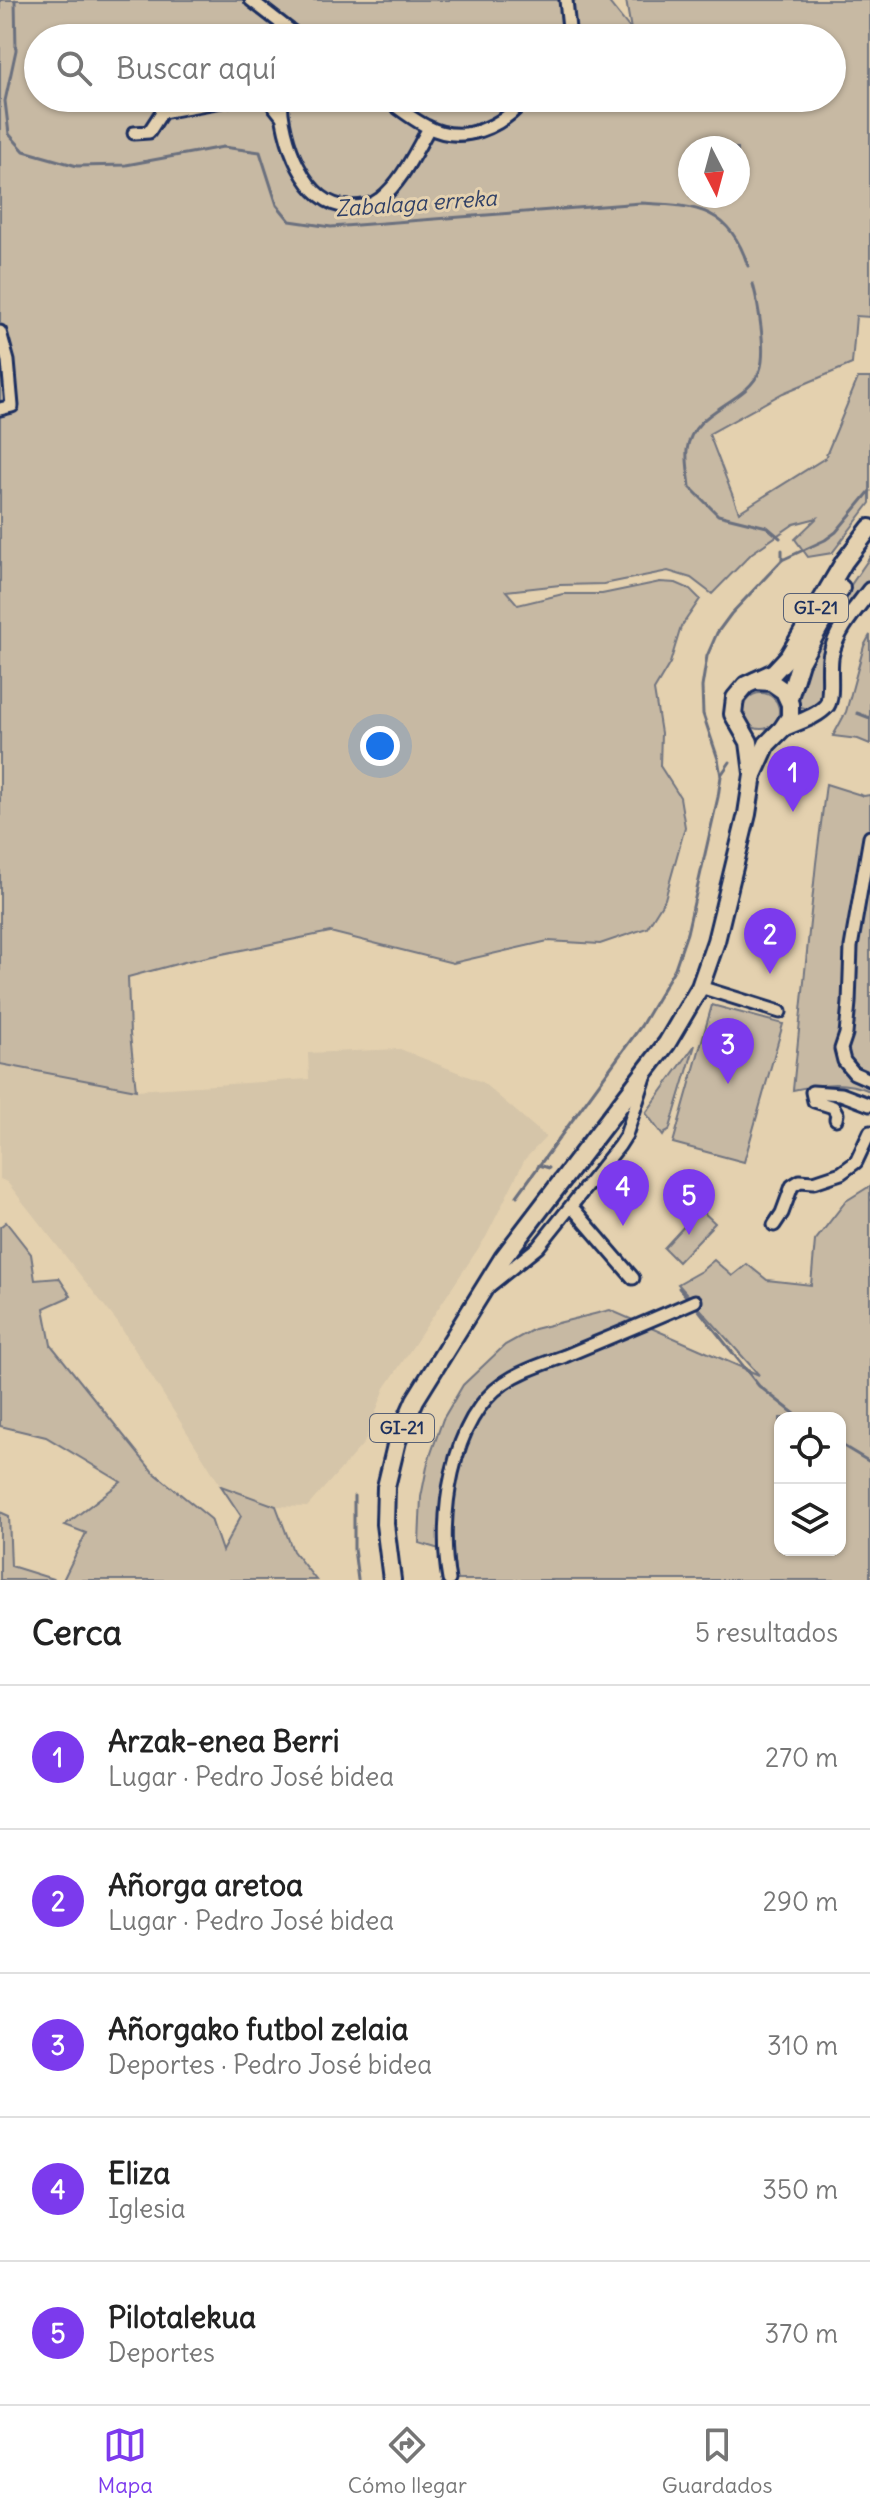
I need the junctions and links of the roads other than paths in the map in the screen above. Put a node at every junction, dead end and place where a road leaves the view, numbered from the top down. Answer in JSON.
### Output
{"nodes":[{"id":1,"x":251,"y":0,"type":"edge"},
{"id":2,"x":566,"y":0,"type":"edge"},
{"id":3,"x":282,"y":24,"type":"edge"},
{"id":4,"x":568,"y":24,"type":"edge"},
{"id":5,"x":162,"y":112,"type":"edge"},
{"id":6,"x":279,"y":112,"type":"edge"},
{"id":7,"x":406,"y":112,"type":"edge"},
{"id":8,"x":511,"y":112,"type":"edge"},
{"id":9,"x":281,"y":115,"type":"joint"},
{"id":10,"x":429,"y":128,"type":"junction"},
{"id":11,"x":134,"y":133,"type":"dead end"},
{"id":12,"x":0,"y":332,"type":"edge"},
{"id":13,"x":0,"y":409,"type":"edge"},
{"id":14,"x":870,"y":528,"type":"edge"},
{"id":15,"x":870,"y":542,"type":"edge"},
{"id":16,"x":870,"y":590,"type":"edge"},
{"id":17,"x":755,"y":681,"type":"junction"},
{"id":18,"x":790,"y":703,"type":"junction"},
{"id":19,"x":809,"y":716,"type":"junction"},
{"id":20,"x":742,"y":731,"type":"junction"},
{"id":21,"x":780,"y":732,"type":"junction"},
{"id":22,"x":753,"y":775,"type":"junction"},
{"id":23,"x":870,"y":837,"type":"edge"},
{"id":24,"x":700,"y":987,"type":"junction"},
{"id":25,"x":780,"y":1012,"type":"dead end"},
{"id":26,"x":648,"y":1071,"type":"junction"},
{"id":27,"x":870,"y":1080,"type":"edge"},
{"id":28,"x":870,"y":1105,"type":"edge"},
{"id":29,"x":836,"y":1119,"type":"dead end"},
{"id":30,"x":870,"y":1132,"type":"edge"},
{"id":31,"x":572,"y":1207,"type":"junction"},
{"id":32,"x":774,"y":1225,"type":"dead end"},
{"id":33,"x":633,"y":1278,"type":"dead end"},
{"id":34,"x":479,"y":1295,"type":"junction"},
{"id":35,"x":695,"y":1301,"type":"dead end"},
{"id":36,"x":392,"y":1580,"type":"edge"},
{"id":37,"x":449,"y":1580,"type":"edge"}],
"edges":[{"from":1,"to":3,"type":"street"},
{"from":2,"to":4,"type":"street"},
{"from":5,"to":11,"type":"street"},
{"from":6,"to":9,"type":"street"},
{"from":7,"to":10,"type":"street"},
{"from":8,"to":10,"type":"street"},
{"from":9,"to":10,"type":"street"},
{"from":12,"to":13,"type":"street"},
{"from":14,"to":17,"type":"main road","number":"GI-21"},
{"from":15,"to":18,"type":"main road","number":"GI-21"},
{"from":16,"to":19,"type":"street"},
{"from":17,"to":18,"type":"main road"},
{"from":17,"to":20,"type":"main road","number":"GI-21"},
{"from":18,"to":19,"type":"street"},
{"from":18,"to":21,"type":"main road","number":"GI-21"},
{"from":19,"to":21,"type":"street"},
{"from":20,"to":21,"type":"main road"},
{"from":20,"to":22,"type":"main road"},
{"from":21,"to":22,"type":"main road","number":"GI-21"},
{"from":22,"to":24,"type":"main road","number":"GI-21"},
{"from":23,"to":27,"type":"street"},
{"from":24,"to":25,"type":"street"},
{"from":24,"to":26,"type":"main road","number":"GI-21"},
{"from":26,"to":31,"type":"street"},
{"from":26,"to":34,"type":"main road","number":"GI-21"},
{"from":28,"to":29,"type":"street"},
{"from":30,"to":32,"type":"street"},
{"from":31,"to":33,"type":"street"},
{"from":31,"to":34,"type":"street"},
{"from":34,"to":36,"type":"main road","number":"GI-21"},
{"from":35,"to":37,"type":"street"}]}
